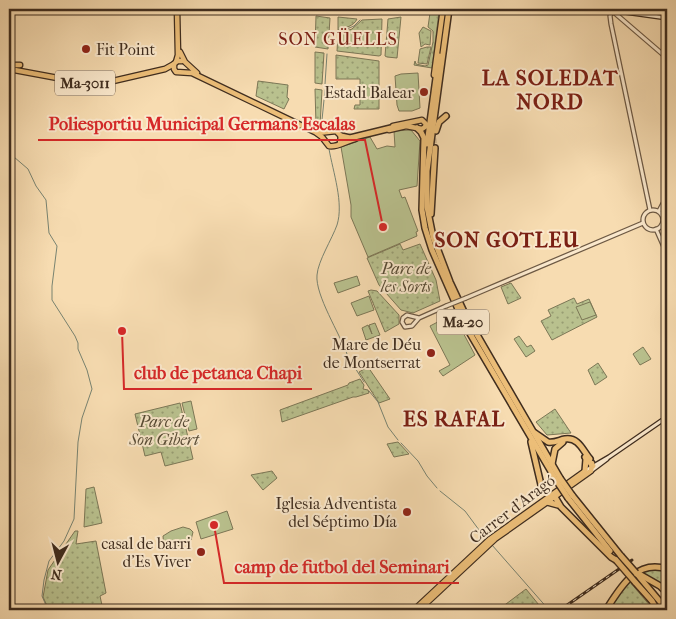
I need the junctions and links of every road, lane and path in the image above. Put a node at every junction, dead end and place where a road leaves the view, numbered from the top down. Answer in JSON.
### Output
{"nodes":[{"id":1,"x":177,"y":9,"type":"edge"},
{"id":2,"x":446,"y":9,"type":"edge"},
{"id":3,"x":619,"y":10,"type":"edge"},
{"id":4,"x":610,"y":16,"type":"junction"},
{"id":5,"x":667,"y":16,"type":"edge"},
{"id":6,"x":620,"y":17,"type":"junction"},
{"id":7,"x":178,"y":45,"type":"junction"},
{"id":8,"x":667,"y":58,"type":"edge"},
{"id":9,"x":177,"y":62,"type":"junction"},
{"id":10,"x":9,"y":65,"type":"edge"},
{"id":11,"x":20,"y":65,"type":"dead end"},
{"id":12,"x":186,"y":66,"type":"junction"},
{"id":13,"x":165,"y":69,"type":"junction"},
{"id":14,"x":9,"y":70,"type":"edge"},
{"id":15,"x":175,"y":70,"type":"junction"},
{"id":16,"x":183,"y":72,"type":"junction"},
{"id":17,"x":192,"y":73,"type":"junction"},
{"id":18,"x":202,"y":78,"type":"junction"},
{"id":19,"x":442,"y":82,"type":"dead end"},
{"id":20,"x":430,"y":111,"type":"junction"},
{"id":21,"x":446,"y":116,"type":"dead end"},
{"id":22,"x":392,"y":127,"type":"junction"},
{"id":23,"x":417,"y":128,"type":"junction"},
{"id":24,"x":315,"y":132,"type":"junction"},
{"id":25,"x":327,"y":132,"type":"junction"},
{"id":26,"x":340,"y":135,"type":"junction"},
{"id":27,"x":434,"y":138,"type":"junction"},
{"id":28,"x":427,"y":140,"type":"junction"},
{"id":29,"x":325,"y":141,"type":"junction"},
{"id":30,"x":340,"y":144,"type":"junction"},
{"id":31,"x":433,"y":149,"type":"junction"},
{"id":32,"x":424,"y":158,"type":"junction"},
{"id":33,"x":667,"y":196,"type":"edge"},
{"id":34,"x":650,"y":210,"type":"junction"},
{"id":35,"x":659,"y":211,"type":"junction"},
{"id":36,"x":667,"y":213,"type":"edge"},
{"id":37,"x":662,"y":215,"type":"junction"},
{"id":38,"x":643,"y":223,"type":"junction"},
{"id":39,"x":662,"y":225,"type":"junction"},
{"id":40,"x":667,"y":228,"type":"edge"},
{"id":41,"x":656,"y":229,"type":"junction"},
{"id":42,"x":667,"y":254,"type":"edge"},
{"id":43,"x":413,"y":317,"type":"junction"},
{"id":44,"x":419,"y":318,"type":"junction"},
{"id":45,"x":414,"y":322,"type":"junction"},
{"id":46,"x":667,"y":417,"type":"edge"},
{"id":47,"x":531,"y":434,"type":"junction"},
{"id":48,"x":592,"y":464,"type":"junction"},
{"id":49,"x":552,"y":465,"type":"junction"},
{"id":50,"x":585,"y":471,"type":"junction"},
{"id":51,"x":558,"y":479,"type":"junction"},
{"id":52,"x":542,"y":489,"type":"junction"},
{"id":53,"x":553,"y":495,"type":"junction"},
{"id":54,"x":545,"y":502,"type":"junction"},
{"id":55,"x":561,"y":507,"type":"junction"},
{"id":56,"x":619,"y":558,"type":"junction"},
{"id":57,"x":667,"y":569,"type":"edge"},
{"id":58,"x":641,"y":580,"type":"junction"},
{"id":59,"x":667,"y":593,"type":"edge"},
{"id":60,"x":416,"y":610,"type":"edge"},
{"id":61,"x":606,"y":610,"type":"edge"},
{"id":62,"x":658,"y":610,"type":"edge"},
{"id":63,"x":667,"y":610,"type":"edge"}],
"edges":[{"from":1,"to":7,"type":"main road"},
{"from":2,"to":20,"type":"main road"},
{"from":2,"to":28,"type":"highway","number":"Ma-20"},
{"from":2,"to":31,"type":"highway","number":"Ma-20"},
{"from":3,"to":4,"type":"street"},
{"from":3,"to":5,"type":"street"},
{"from":3,"to":5,"type":"street"},
{"from":3,"to":6,"type":"street"},
{"from":3,"to":6,"type":"street"},
{"from":4,"to":6,"type":"street"},
{"from":4,"to":34,"type":"street"},
{"from":6,"to":8,"type":"street"},
{"from":7,"to":9,"type":"main road"},
{"from":7,"to":18,"type":"main road"},
{"from":9,"to":12,"type":"main road"},
{"from":9,"to":13,"type":"main road","number":"Ma-3011"},
{"from":9,"to":15,"type":"main road"},
{"from":10,"to":11,"type":"main road"},
{"from":12,"to":16,"type":"main road"},
{"from":12,"to":17,"type":"main road"},
{"from":13,"to":14,"type":"main road","number":"Ma-3011"},
{"from":13,"to":15,"type":"main road","number":"Ma-3011"},
{"from":15,"to":16,"type":"main road"},
{"from":16,"to":17,"type":"main road"},
{"from":17,"to":18,"type":"main road"},
{"from":18,"to":24,"type":"main road"},
{"from":19,"to":27,"type":"highway"},
{"from":20,"to":22,"type":"main road"},
{"from":20,"to":28,"type":"highway"},
{"from":21,"to":27,"type":"highway"},
{"from":22,"to":23,"type":"main road"},
{"from":22,"to":26,"type":"highway"},
{"from":23,"to":30,"type":"main road"},
{"from":23,"to":32,"type":"highway"},
{"from":24,"to":25,"type":"main road"},
{"from":24,"to":29,"type":"main road"},
{"from":25,"to":26,"type":"main road"},
{"from":25,"to":29,"type":"main road"},
{"from":26,"to":30,"type":"main road"},
{"from":27,"to":31,"type":"highway"},
{"from":28,"to":32,"type":"highway","number":"Ma-20"},
{"from":29,"to":30,"type":"main road"},
{"from":31,"to":47,"type":"highway","number":"Ma-20"},
{"from":32,"to":47,"type":"highway","number":"Ma-20"},
{"from":33,"to":35,"type":"street"},
{"from":34,"to":35,"type":"street"},
{"from":34,"to":38,"type":"street"},
{"from":35,"to":37,"type":"street"},
{"from":36,"to":37,"type":"street"},
{"from":37,"to":39,"type":"street"},
{"from":38,"to":41,"type":"street"},
{"from":38,"to":44,"type":"street","bridge":true},
{"from":39,"to":40,"type":"street"},
{"from":39,"to":41,"type":"street"},
{"from":41,"to":42,"type":"street"},
{"from":43,"to":44,"type":"street"},
{"from":43,"to":45,"type":"street"},
{"from":43,"to":45,"type":"street"},
{"from":44,"to":45,"type":"street"},
{"from":46,"to":48,"type":"street","name":"Carrer d'Aragó"},
{"from":47,"to":48,"type":"highway"},
{"from":47,"to":49,"type":"highway","number":"Ma-20"},
{"from":47,"to":51,"type":"highway","number":"Ma-20"},
{"from":47,"to":52,"type":"highway"},
{"from":48,"to":49,"type":"highway"},
{"from":48,"to":50,"type":"highway"},
{"from":48,"to":50,"type":"street","name":"Carrer d'Aragó"},
{"from":48,"to":53,"type":"main road","name":"Carrer d'Aragó"},
{"from":49,"to":51,"type":"highway","number":"Ma-20"},
{"from":50,"to":53,"type":"main road","name":"Carrer d'Aragó"},
{"from":51,"to":56,"type":"highway","number":"Ma-20","bridge":true},
{"from":52,"to":53,"type":"main road"},
{"from":52,"to":54,"type":"main road"},
{"from":53,"to":54,"type":"main road","name":"Carrer d'Aragó"},
{"from":53,"to":55,"type":"highway"},
{"from":54,"to":55,"type":"highway"},
{"from":54,"to":60,"type":"main road","name":"Carrer d'Aragó"},
{"from":55,"to":56,"type":"highway"},
{"from":56,"to":58,"type":"highway","number":"Ma-20","bridge":true},
{"from":56,"to":58,"type":"highway","number":"Ma-20","bridge":true},
{"from":57,"to":61,"type":"highway"},
{"from":58,"to":59,"type":"highway"},
{"from":58,"to":62,"type":"highway","number":"Ma-20"},
{"from":58,"to":63,"type":"highway","number":"Ma-20"}]}
